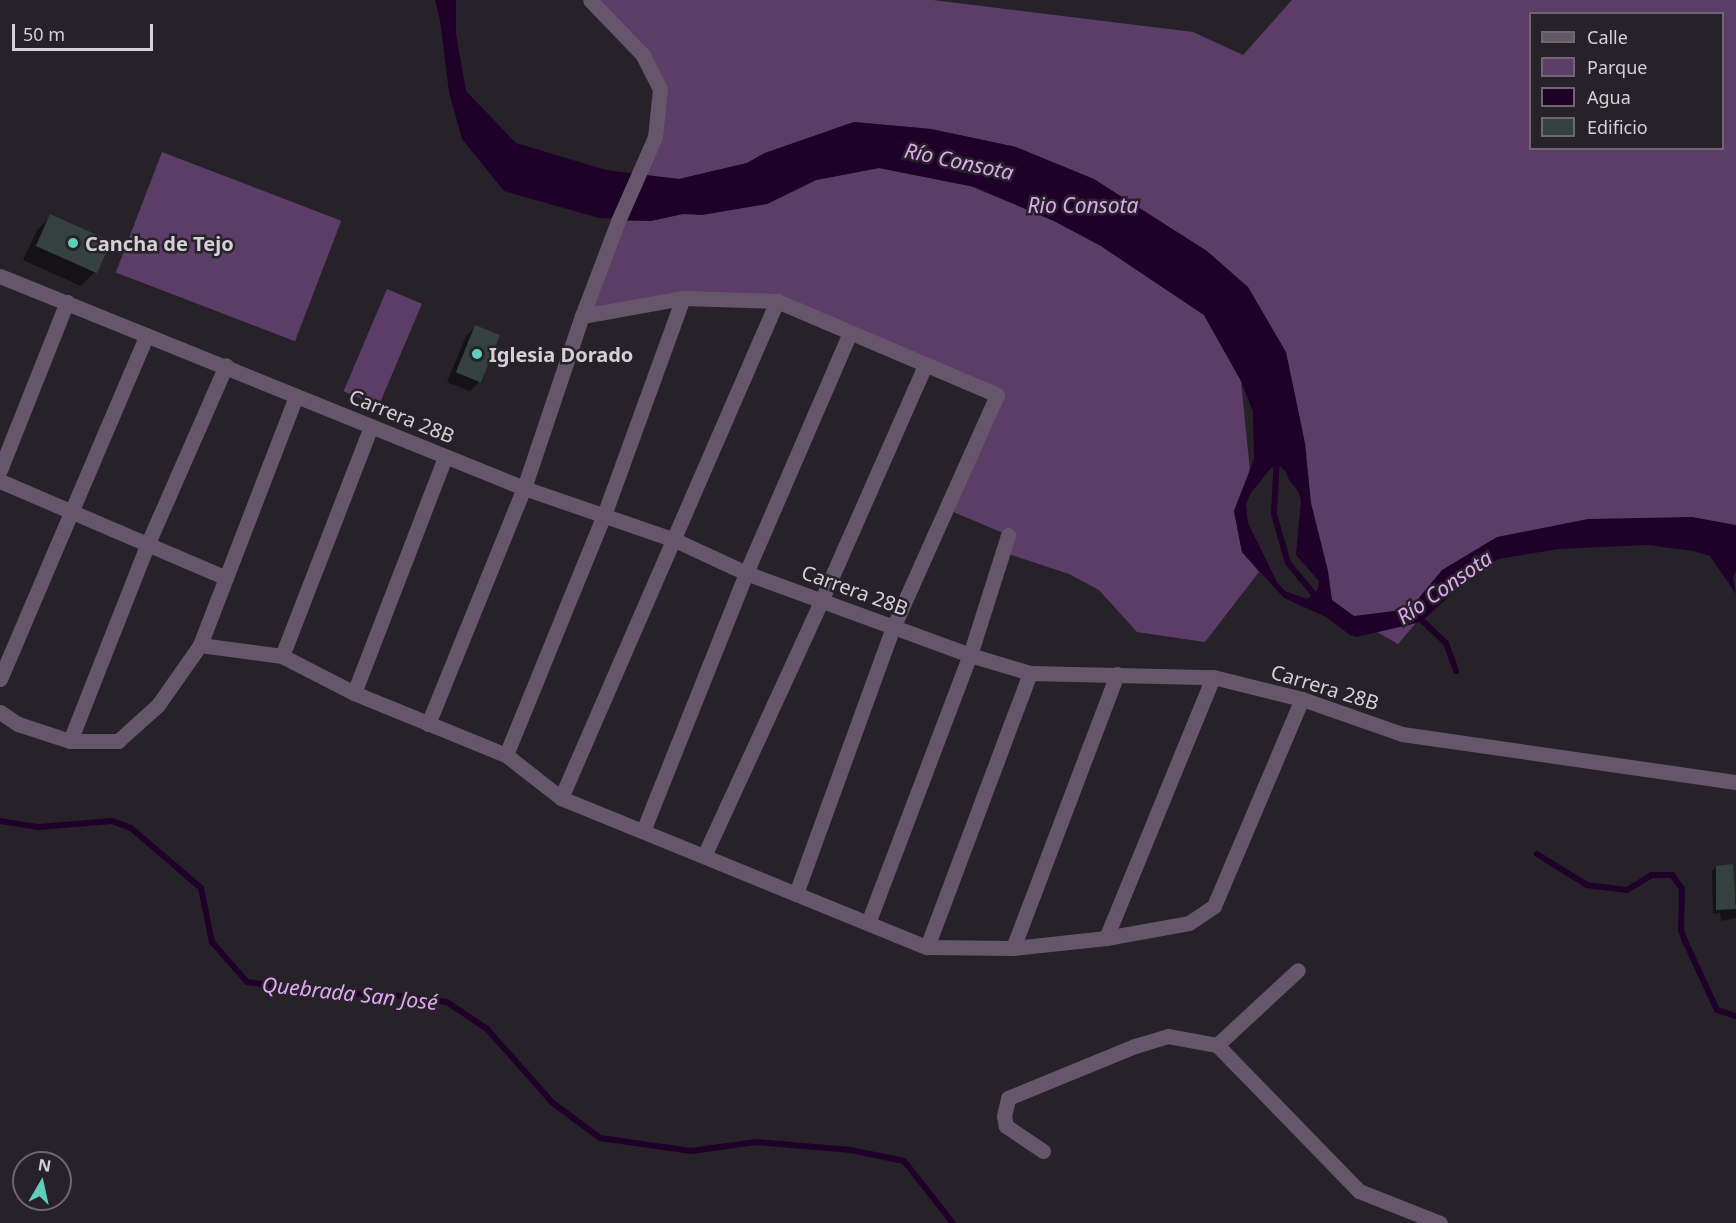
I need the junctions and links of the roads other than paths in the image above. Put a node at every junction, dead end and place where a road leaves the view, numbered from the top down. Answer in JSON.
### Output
{"nodes":[{"id":1,"x":590,"y":0,"type":"edge"},
{"id":2,"x":0,"y":276,"type":"edge"},
{"id":3,"x":683,"y":298,"type":"junction"},
{"id":4,"x":777,"y":301,"type":"junction"},
{"id":5,"x":67,"y":302,"type":"junction"},
{"id":6,"x":582,"y":316,"type":"junction"},
{"id":7,"x":850,"y":333,"type":"junction"},
{"id":8,"x":147,"y":335,"type":"junction"},
{"id":9,"x":226,"y":365,"type":"junction"},
{"id":10,"x":925,"y":365,"type":"junction"},
{"id":11,"x":296,"y":396,"type":"junction"},
{"id":12,"x":371,"y":427,"type":"junction"},
{"id":13,"x":446,"y":457,"type":"junction"},
{"id":14,"x":0,"y":470,"type":"edge"},
{"id":15,"x":0,"y":481,"type":"edge"},
{"id":16,"x":524,"y":488,"type":"junction"},
{"id":17,"x":73,"y":512,"type":"junction"},
{"id":18,"x":604,"y":515,"type":"junction"},
{"id":19,"x":1008,"y":535,"type":"dead end"},
{"id":20,"x":675,"y":540,"type":"junction"},
{"id":21,"x":148,"y":543,"type":"junction"},
{"id":22,"x":746,"y":573,"type":"junction"},
{"id":23,"x":226,"y":578,"type":"junction"},
{"id":24,"x":822,"y":600,"type":"junction"},
{"id":25,"x":893,"y":627,"type":"junction"},
{"id":26,"x":200,"y":645,"type":"junction"},
{"id":27,"x":282,"y":656,"type":"junction"},
{"id":28,"x":970,"y":656,"type":"junction"},
{"id":29,"x":1030,"y":673,"type":"junction"},
{"id":30,"x":1117,"y":674,"type":"junction"},
{"id":31,"x":1213,"y":677,"type":"junction"},
{"id":32,"x":0,"y":679,"type":"edge"},
{"id":33,"x":354,"y":693,"type":"junction"},
{"id":34,"x":1302,"y":699,"type":"junction"},
{"id":35,"x":0,"y":712,"type":"edge"},
{"id":36,"x":428,"y":724,"type":"junction"},
{"id":37,"x":70,"y":741,"type":"junction"},
{"id":38,"x":507,"y":755,"type":"junction"},
{"id":39,"x":1736,"y":782,"type":"edge"},
{"id":40,"x":561,"y":798,"type":"junction"},
{"id":41,"x":643,"y":831,"type":"junction"},
{"id":42,"x":704,"y":856,"type":"junction"},
{"id":43,"x":796,"y":894,"type":"junction"},
{"id":44,"x":868,"y":923,"type":"junction"},
{"id":45,"x":1106,"y":939,"type":"junction"},
{"id":46,"x":927,"y":947,"type":"junction"},
{"id":47,"x":1013,"y":948,"type":"junction"},
{"id":48,"x":1298,"y":970,"type":"dead end"},
{"id":49,"x":1217,"y":1045,"type":"junction"},
{"id":50,"x":1043,"y":1151,"type":"dead end"},
{"id":51,"x":1440,"y":1223,"type":"edge"}],
"edges":[{"from":1,"to":6,"type":"street"},
{"from":2,"to":5,"type":"street","name":"Carrera 28B"},
{"from":3,"to":4,"type":"street"},
{"from":3,"to":6,"type":"street"},
{"from":3,"to":18,"type":"street"},
{"from":4,"to":7,"type":"street"},
{"from":4,"to":20,"type":"street"},
{"from":5,"to":8,"type":"street","name":"Carrera 28B"},
{"from":5,"to":14,"type":"street"},
{"from":6,"to":16,"type":"street"},
{"from":7,"to":10,"type":"street"},
{"from":7,"to":22,"type":"street"},
{"from":8,"to":9,"type":"street","name":"Carrera 28B"},
{"from":8,"to":17,"type":"street"},
{"from":9,"to":11,"type":"street","name":"Carrera 28B"},
{"from":9,"to":21,"type":"street"},
{"from":10,"to":24,"type":"street"},
{"from":10,"to":25,"type":"street"},
{"from":11,"to":12,"type":"street","name":"Carrera 28B"},
{"from":11,"to":23,"type":"street"},
{"from":12,"to":13,"type":"street","name":"Carrera 28B"},
{"from":12,"to":27,"type":"street"},
{"from":13,"to":16,"type":"street","name":"Carrera 28B"},
{"from":13,"to":33,"type":"street"},
{"from":15,"to":17,"type":"street"},
{"from":16,"to":18,"type":"street","name":"Carrera 28B"},
{"from":16,"to":36,"type":"street"},
{"from":17,"to":21,"type":"street"},
{"from":17,"to":32,"type":"street"},
{"from":18,"to":20,"type":"street","name":"Carrera 28B"},
{"from":18,"to":38,"type":"street"},
{"from":19,"to":28,"type":"street"},
{"from":20,"to":22,"type":"street","name":"Carrera 28B"},
{"from":20,"to":40,"type":"street"},
{"from":21,"to":23,"type":"street"},
{"from":21,"to":37,"type":"street"},
{"from":22,"to":24,"type":"street","name":"Carrera 28B"},
{"from":22,"to":41,"type":"street"},
{"from":23,"to":26,"type":"street"},
{"from":24,"to":25,"type":"street","name":"Carrera 28B"},
{"from":24,"to":42,"type":"street"},
{"from":25,"to":28,"type":"street","name":"Carrera 28B"},
{"from":25,"to":43,"type":"street"},
{"from":26,"to":27,"type":"street"},
{"from":26,"to":37,"type":"street"},
{"from":27,"to":33,"type":"street"},
{"from":28,"to":29,"type":"street","name":"Carrera 28B"},
{"from":28,"to":44,"type":"street"},
{"from":29,"to":30,"type":"street","name":"Carrera 28B"},
{"from":29,"to":46,"type":"street"},
{"from":30,"to":31,"type":"street","name":"Carrera 28B"},
{"from":30,"to":47,"type":"street"},
{"from":31,"to":34,"type":"street","name":"Carrera 28B"},
{"from":31,"to":45,"type":"street"},
{"from":33,"to":36,"type":"street"},
{"from":34,"to":39,"type":"street","name":"Carrera 28B"},
{"from":34,"to":45,"type":"street"},
{"from":35,"to":37,"type":"street"},
{"from":36,"to":38,"type":"street"},
{"from":38,"to":40,"type":"street"},
{"from":40,"to":41,"type":"street"},
{"from":41,"to":42,"type":"street"},
{"from":42,"to":43,"type":"street"},
{"from":43,"to":44,"type":"street"},
{"from":44,"to":46,"type":"street"},
{"from":45,"to":47,"type":"street"},
{"from":46,"to":47,"type":"street"},
{"from":48,"to":49,"type":"street"},
{"from":49,"to":50,"type":"street"},
{"from":49,"to":51,"type":"street"}]}
